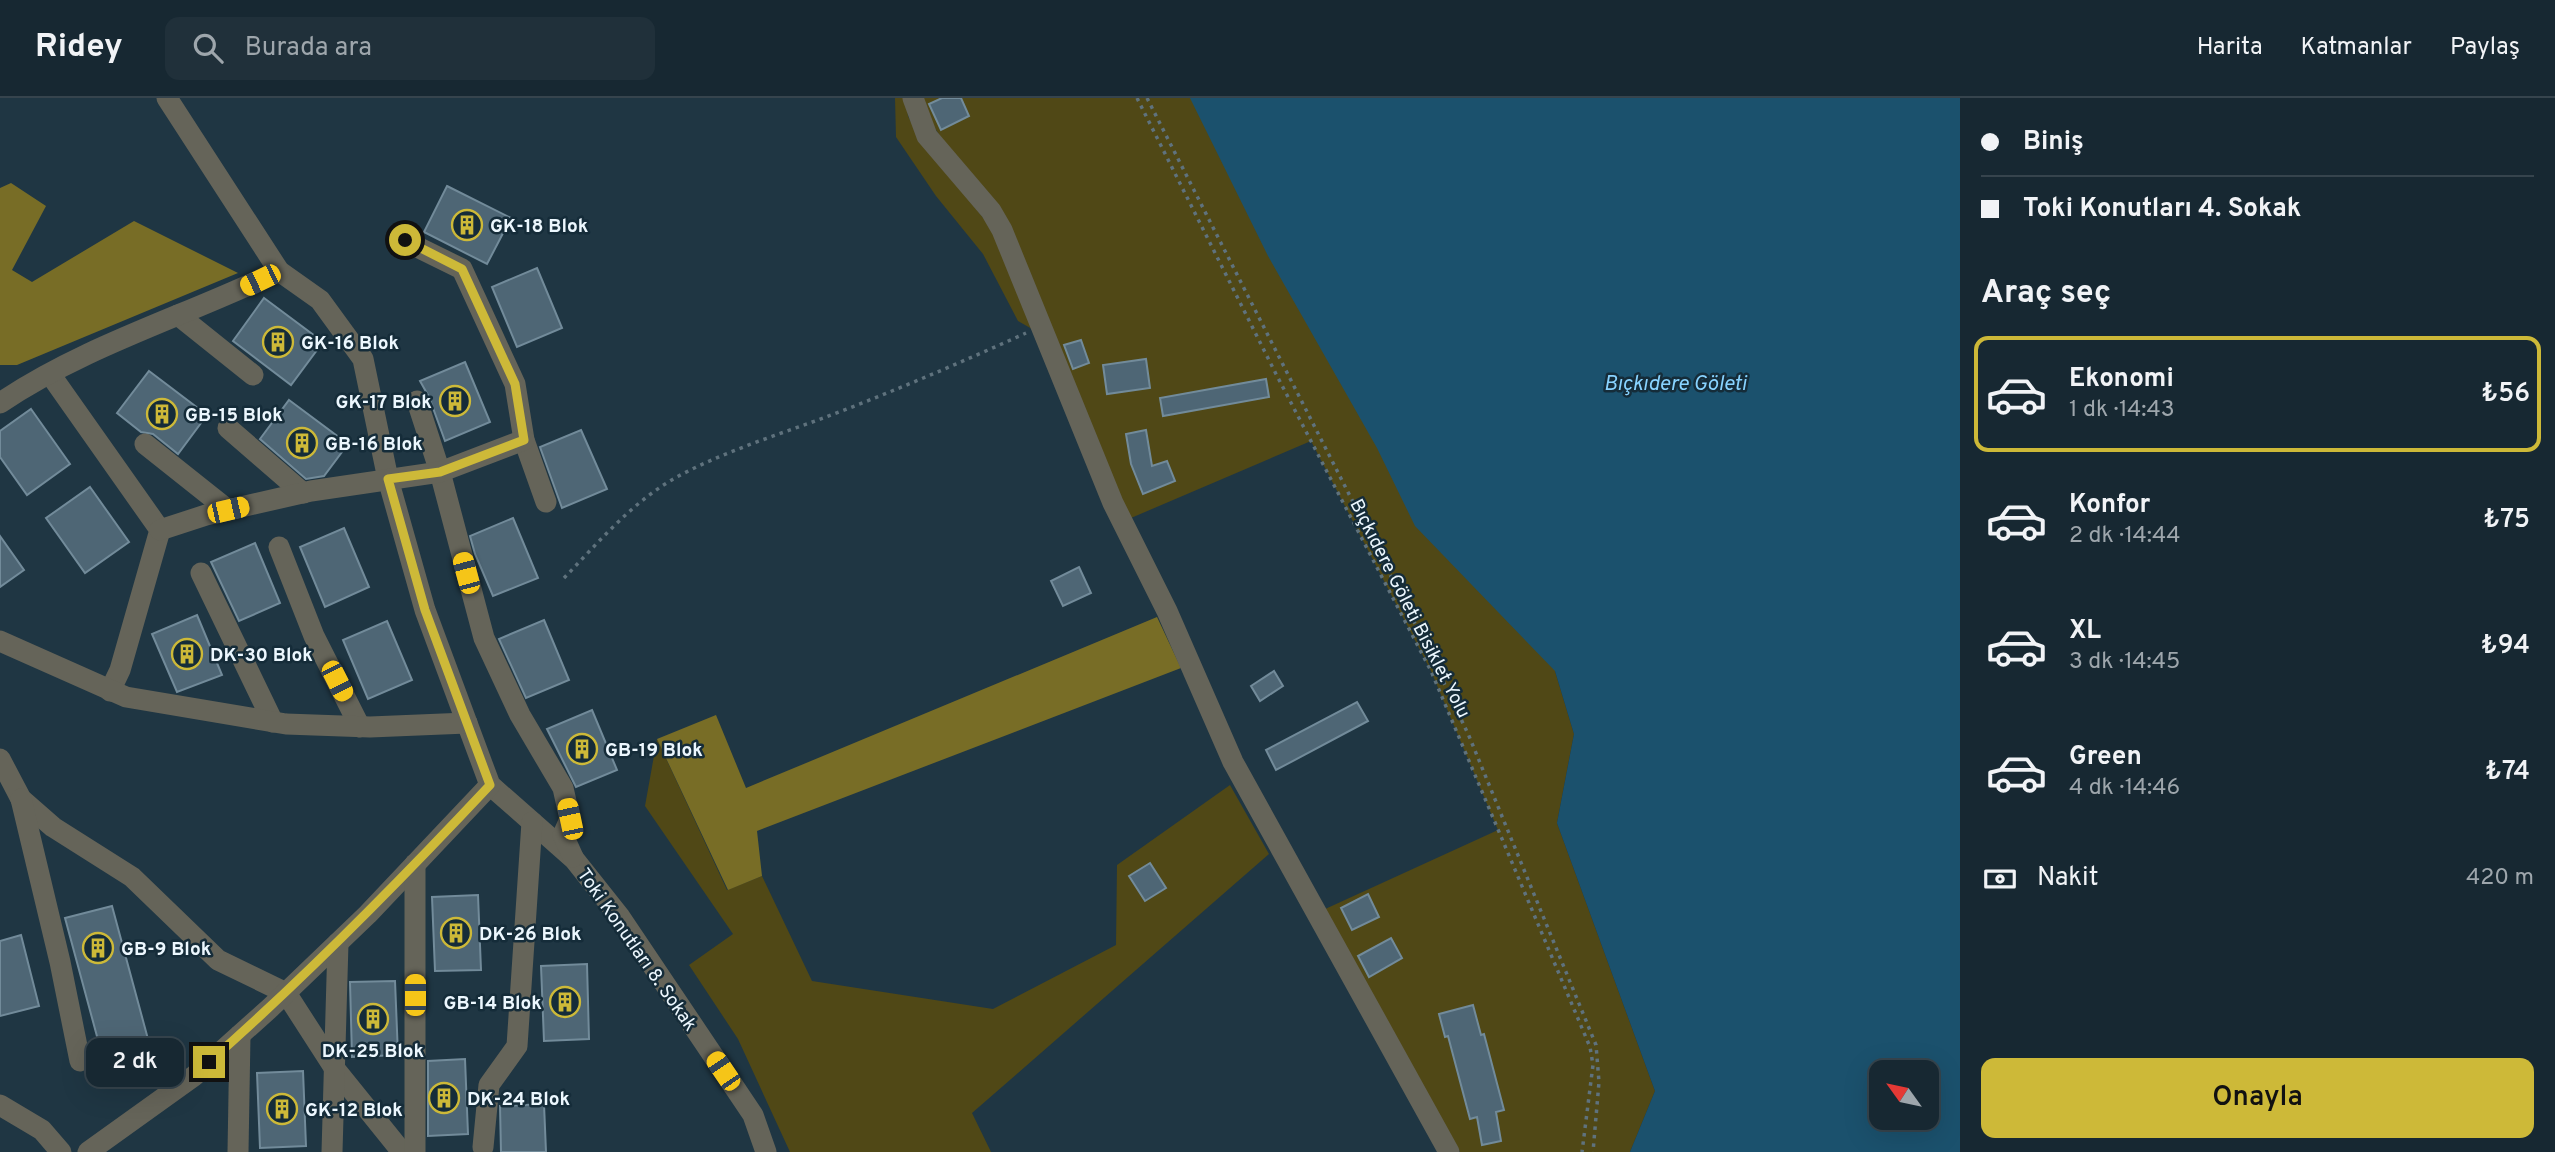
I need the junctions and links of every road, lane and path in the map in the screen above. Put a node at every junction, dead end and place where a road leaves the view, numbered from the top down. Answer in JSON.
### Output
{"nodes":[{"id":1,"x":167,"y":98,"type":"edge"},
{"id":2,"x":913,"y":98,"type":"edge"},
{"id":3,"x":1137,"y":98,"type":"edge"},
{"id":4,"x":1147,"y":98,"type":"edge"},
{"id":5,"x":405,"y":240,"type":"dead end"},
{"id":6,"x":279,"y":271,"type":"junction"},
{"id":7,"x":178,"y":314,"type":"junction"},
{"id":8,"x":1040,"y":327,"type":"junction"},
{"id":9,"x":50,"y":374,"type":"junction"},
{"id":10,"x":253,"y":375,"type":"dead end"},
{"id":11,"x":417,"y":401,"type":"dead end"},
{"id":12,"x":0,"y":403,"type":"edge"},
{"id":13,"x":228,"y":428,"type":"dead end"},
{"id":14,"x":524,"y":440,"type":"junction"},
{"id":15,"x":145,"y":444,"type":"dead end"},
{"id":16,"x":440,"y":472,"type":"junction"},
{"id":17,"x":388,"y":479,"type":"junction"},
{"id":18,"x":303,"y":493,"type":"junction"},
{"id":19,"x":546,"y":502,"type":"dead end"},
{"id":20,"x":228,"y":510,"type":"junction"},
{"id":21,"x":160,"y":530,"type":"junction"},
{"id":22,"x":279,"y":547,"type":"dead end"},
{"id":23,"x":201,"y":573,"type":"dead end"},
{"id":24,"x":564,"y":578,"type":"dead end"},
{"id":25,"x":0,"y":641,"type":"edge"},
{"id":26,"x":110,"y":691,"type":"junction"},
{"id":27,"x":272,"y":722,"type":"junction"},
{"id":28,"x":467,"y":723,"type":"junction"},
{"id":29,"x":360,"y":727,"type":"junction"},
{"id":30,"x":0,"y":759,"type":"edge"},
{"id":31,"x":490,"y":785,"type":"junction"},
{"id":32,"x":22,"y":799,"type":"junction"},
{"id":33,"x":532,"y":822,"type":"junction"},
{"id":34,"x":574,"y":859,"type":"junction"},
{"id":35,"x":415,"y":864,"type":"junction"},
{"id":36,"x":338,"y":943,"type":"junction"},
{"id":37,"x":286,"y":993,"type":"junction"},
{"id":38,"x":240,"y":1035,"type":"junction"},
{"id":39,"x":80,"y":1061,"type":"dead end"},
{"id":40,"x":335,"y":1069,"type":"junction"},
{"id":41,"x":0,"y":1105,"type":"edge"},
{"id":42,"x":483,"y":1147,"type":"dead end"},
{"id":43,"x":61,"y":1152,"type":"edge"},
{"id":44,"x":88,"y":1152,"type":"edge"},
{"id":45,"x":238,"y":1152,"type":"edge"},
{"id":46,"x":332,"y":1152,"type":"edge"},
{"id":47,"x":402,"y":1152,"type":"edge"},
{"id":48,"x":415,"y":1152,"type":"edge"},
{"id":49,"x":766,"y":1152,"type":"edge"},
{"id":50,"x":1449,"y":1152,"type":"edge"},
{"id":51,"x":1582,"y":1152,"type":"edge"},
{"id":52,"x":1593,"y":1152,"type":"edge"}],
"edges":[{"from":1,"to":6,"type":"street","name":"Toki Konutları 8. Sokak"},
{"from":2,"to":8,"type":"street"},
{"from":3,"to":51,"type":"path","name":"Bıçkıdere Göleti Bisiklet Yolu"},
{"from":4,"to":52,"type":"path"},
{"from":5,"to":14,"type":"street"},
{"from":6,"to":7,"type":"street"},
{"from":6,"to":17,"type":"street","name":"Toki Konutları 8. Sokak"},
{"from":7,"to":9,"type":"street"},
{"from":7,"to":10,"type":"street"},
{"from":8,"to":24,"type":"path"},
{"from":8,"to":50,"type":"street"},
{"from":9,"to":12,"type":"street"},
{"from":9,"to":21,"type":"street"},
{"from":11,"to":16,"type":"street"},
{"from":13,"to":18,"type":"street"},
{"from":14,"to":16,"type":"street"},
{"from":14,"to":19,"type":"street"},
{"from":15,"to":20,"type":"street"},
{"from":16,"to":17,"type":"street"},
{"from":16,"to":34,"type":"street"},
{"from":17,"to":18,"type":"street"},
{"from":17,"to":28,"type":"street","name":"Toki Konutları 8. Sokak"},
{"from":18,"to":20,"type":"street"},
{"from":20,"to":21,"type":"street"},
{"from":21,"to":26,"type":"street"},
{"from":22,"to":29,"type":"street"},
{"from":23,"to":27,"type":"street"},
{"from":25,"to":26,"type":"street"},
{"from":26,"to":27,"type":"street"},
{"from":27,"to":29,"type":"street"},
{"from":28,"to":29,"type":"street"},
{"from":28,"to":31,"type":"street","name":"Toki Konutları 8. Sokak"},
{"from":30,"to":32,"type":"street"},
{"from":31,"to":33,"type":"street","name":"Toki Konutları 8. Sokak"},
{"from":31,"to":35,"type":"street"},
{"from":32,"to":37,"type":"street"},
{"from":32,"to":39,"type":"street"},
{"from":33,"to":34,"type":"street","name":"Toki Konutları 8. Sokak"},
{"from":33,"to":42,"type":"street"},
{"from":34,"to":49,"type":"street","name":"Toki Konutları 8. Sokak"},
{"from":35,"to":36,"type":"street"},
{"from":35,"to":48,"type":"street"},
{"from":36,"to":37,"type":"street"},
{"from":36,"to":40,"type":"street"},
{"from":37,"to":38,"type":"street"},
{"from":37,"to":40,"type":"street"},
{"from":38,"to":44,"type":"street"},
{"from":38,"to":45,"type":"street"},
{"from":40,"to":46,"type":"street"},
{"from":40,"to":47,"type":"street"},
{"from":41,"to":43,"type":"street"}]}
